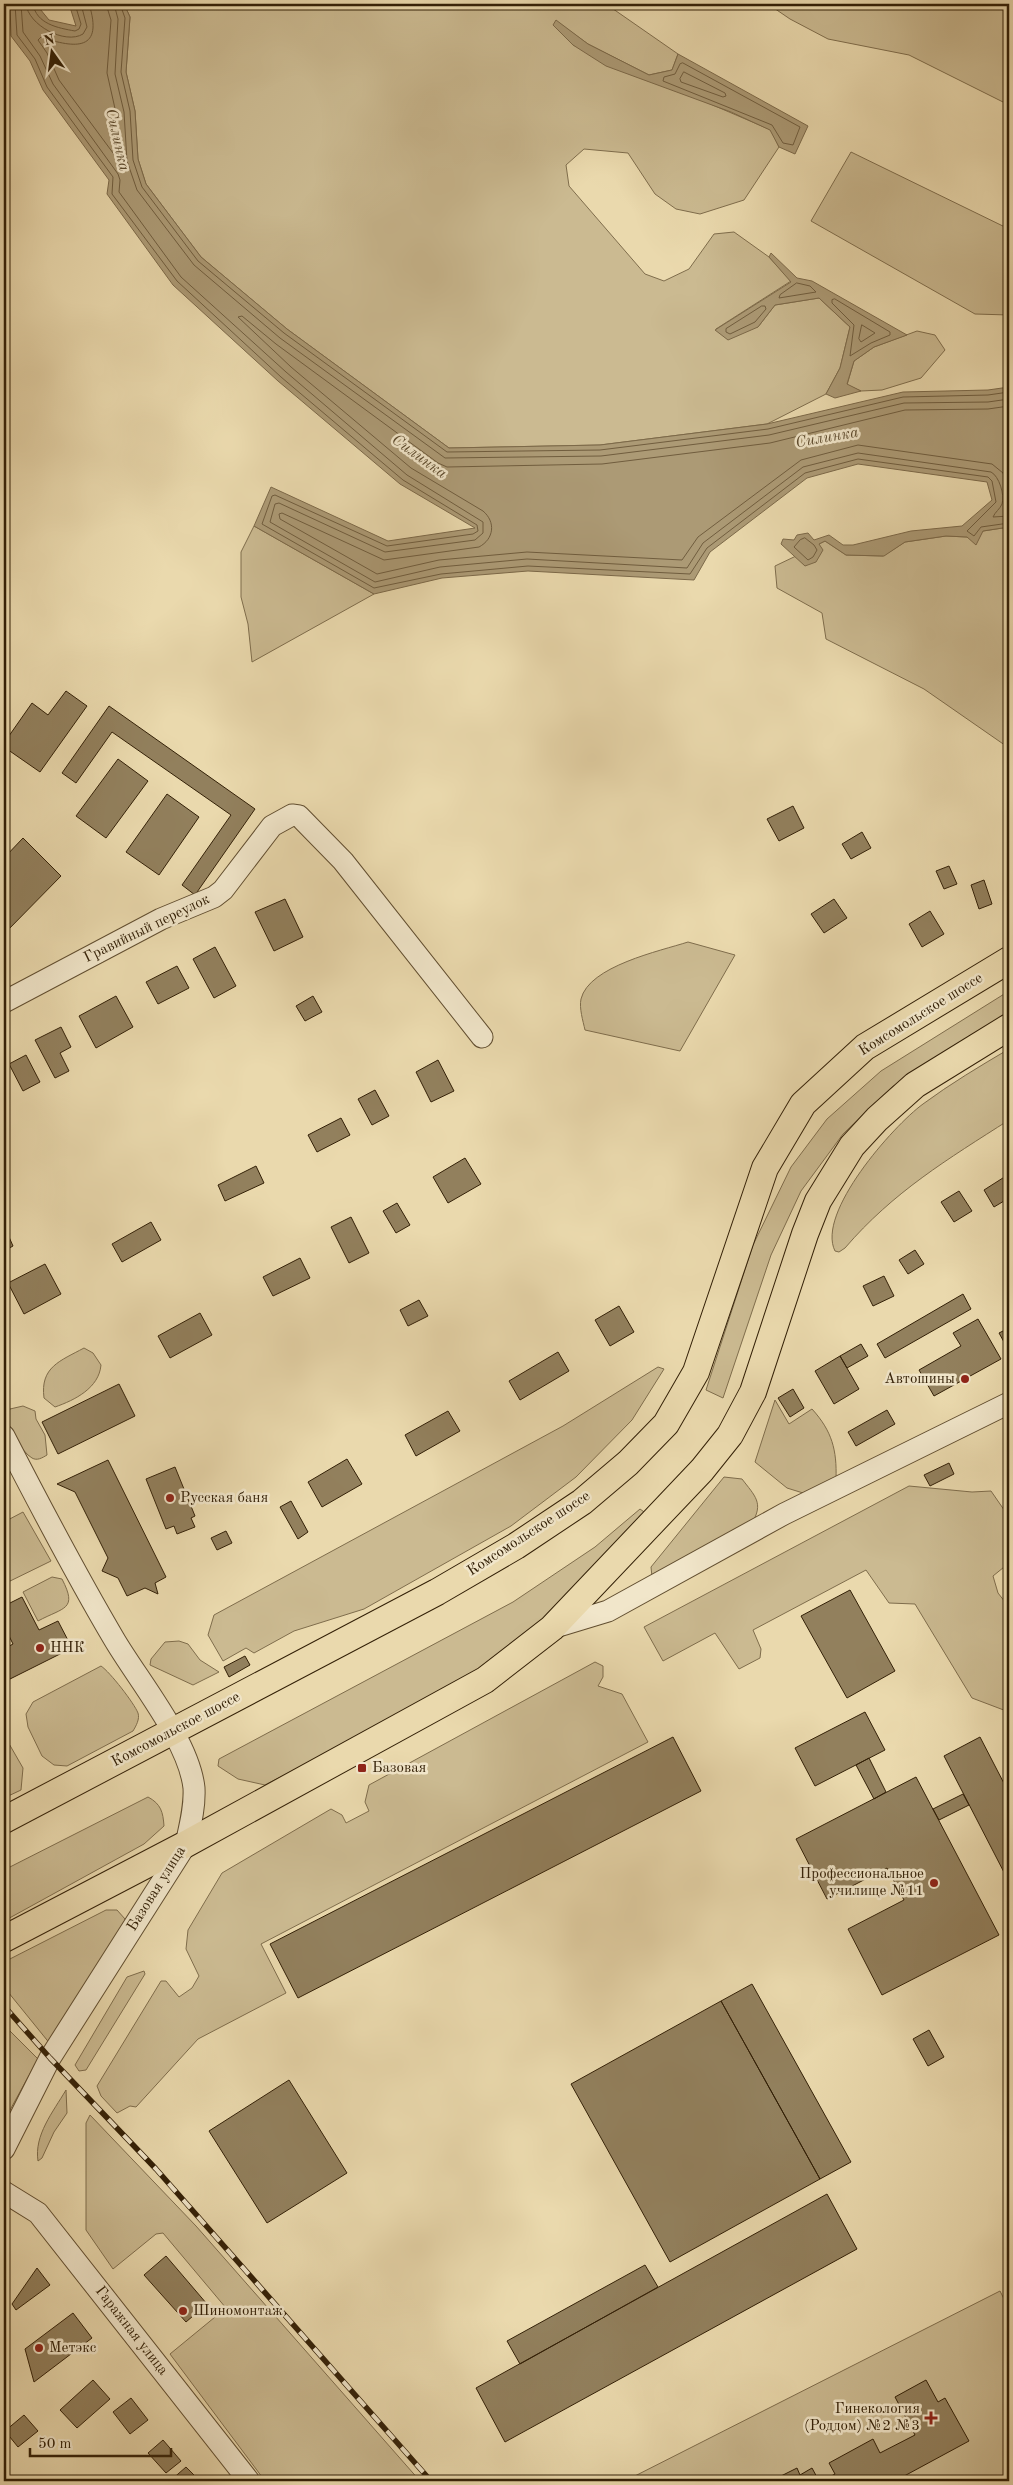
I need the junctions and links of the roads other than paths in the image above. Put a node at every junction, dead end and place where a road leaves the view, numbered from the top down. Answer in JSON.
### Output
{"nodes":[{"id":1,"x":1009,"y":960,"type":"edge"},
{"id":2,"x":4,"y":1002,"type":"edge"},
{"id":3,"x":1009,"y":1027,"type":"edge"},
{"id":4,"x":482,"y":1037,"type":"dead end"},
{"id":5,"x":1009,"y":1403,"type":"edge"},
{"id":6,"x":4,"y":1436,"type":"edge"},
{"id":7,"x":552,"y":1628,"type":"junction"},
{"id":8,"x":173,"y":1732,"type":"junction"},
{"id":9,"x":4,"y":1820,"type":"edge"},
{"id":10,"x":186,"y":1844,"type":"junction"},
{"id":11,"x":4,"y":1939,"type":"edge"},
{"id":12,"x":4,"y":2149,"type":"edge"},
{"id":13,"x":4,"y":2192,"type":"edge"},
{"id":14,"x":249,"y":2481,"type":"edge"}],
"edges":[{"from":1,"to":8,"type":"main road","name":"Комсомольское шоссе"},
{"from":2,"to":4,"type":"street","name":"Гравийный переулок"},
{"from":3,"to":7,"type":"main road"},
{"from":5,"to":7,"type":"street"},
{"from":6,"to":8,"type":"street","name":"Базовая улица"},
{"from":7,"to":10,"type":"main road"},
{"from":8,"to":9,"type":"main road","name":"Комсомольское шоссе"},
{"from":8,"to":10,"type":"street","name":"Базовая улица"},
{"from":10,"to":11,"type":"main road"},
{"from":10,"to":12,"type":"street","name":"Базовая улица"},
{"from":13,"to":14,"type":"street","name":"Гаражная улица"}]}
